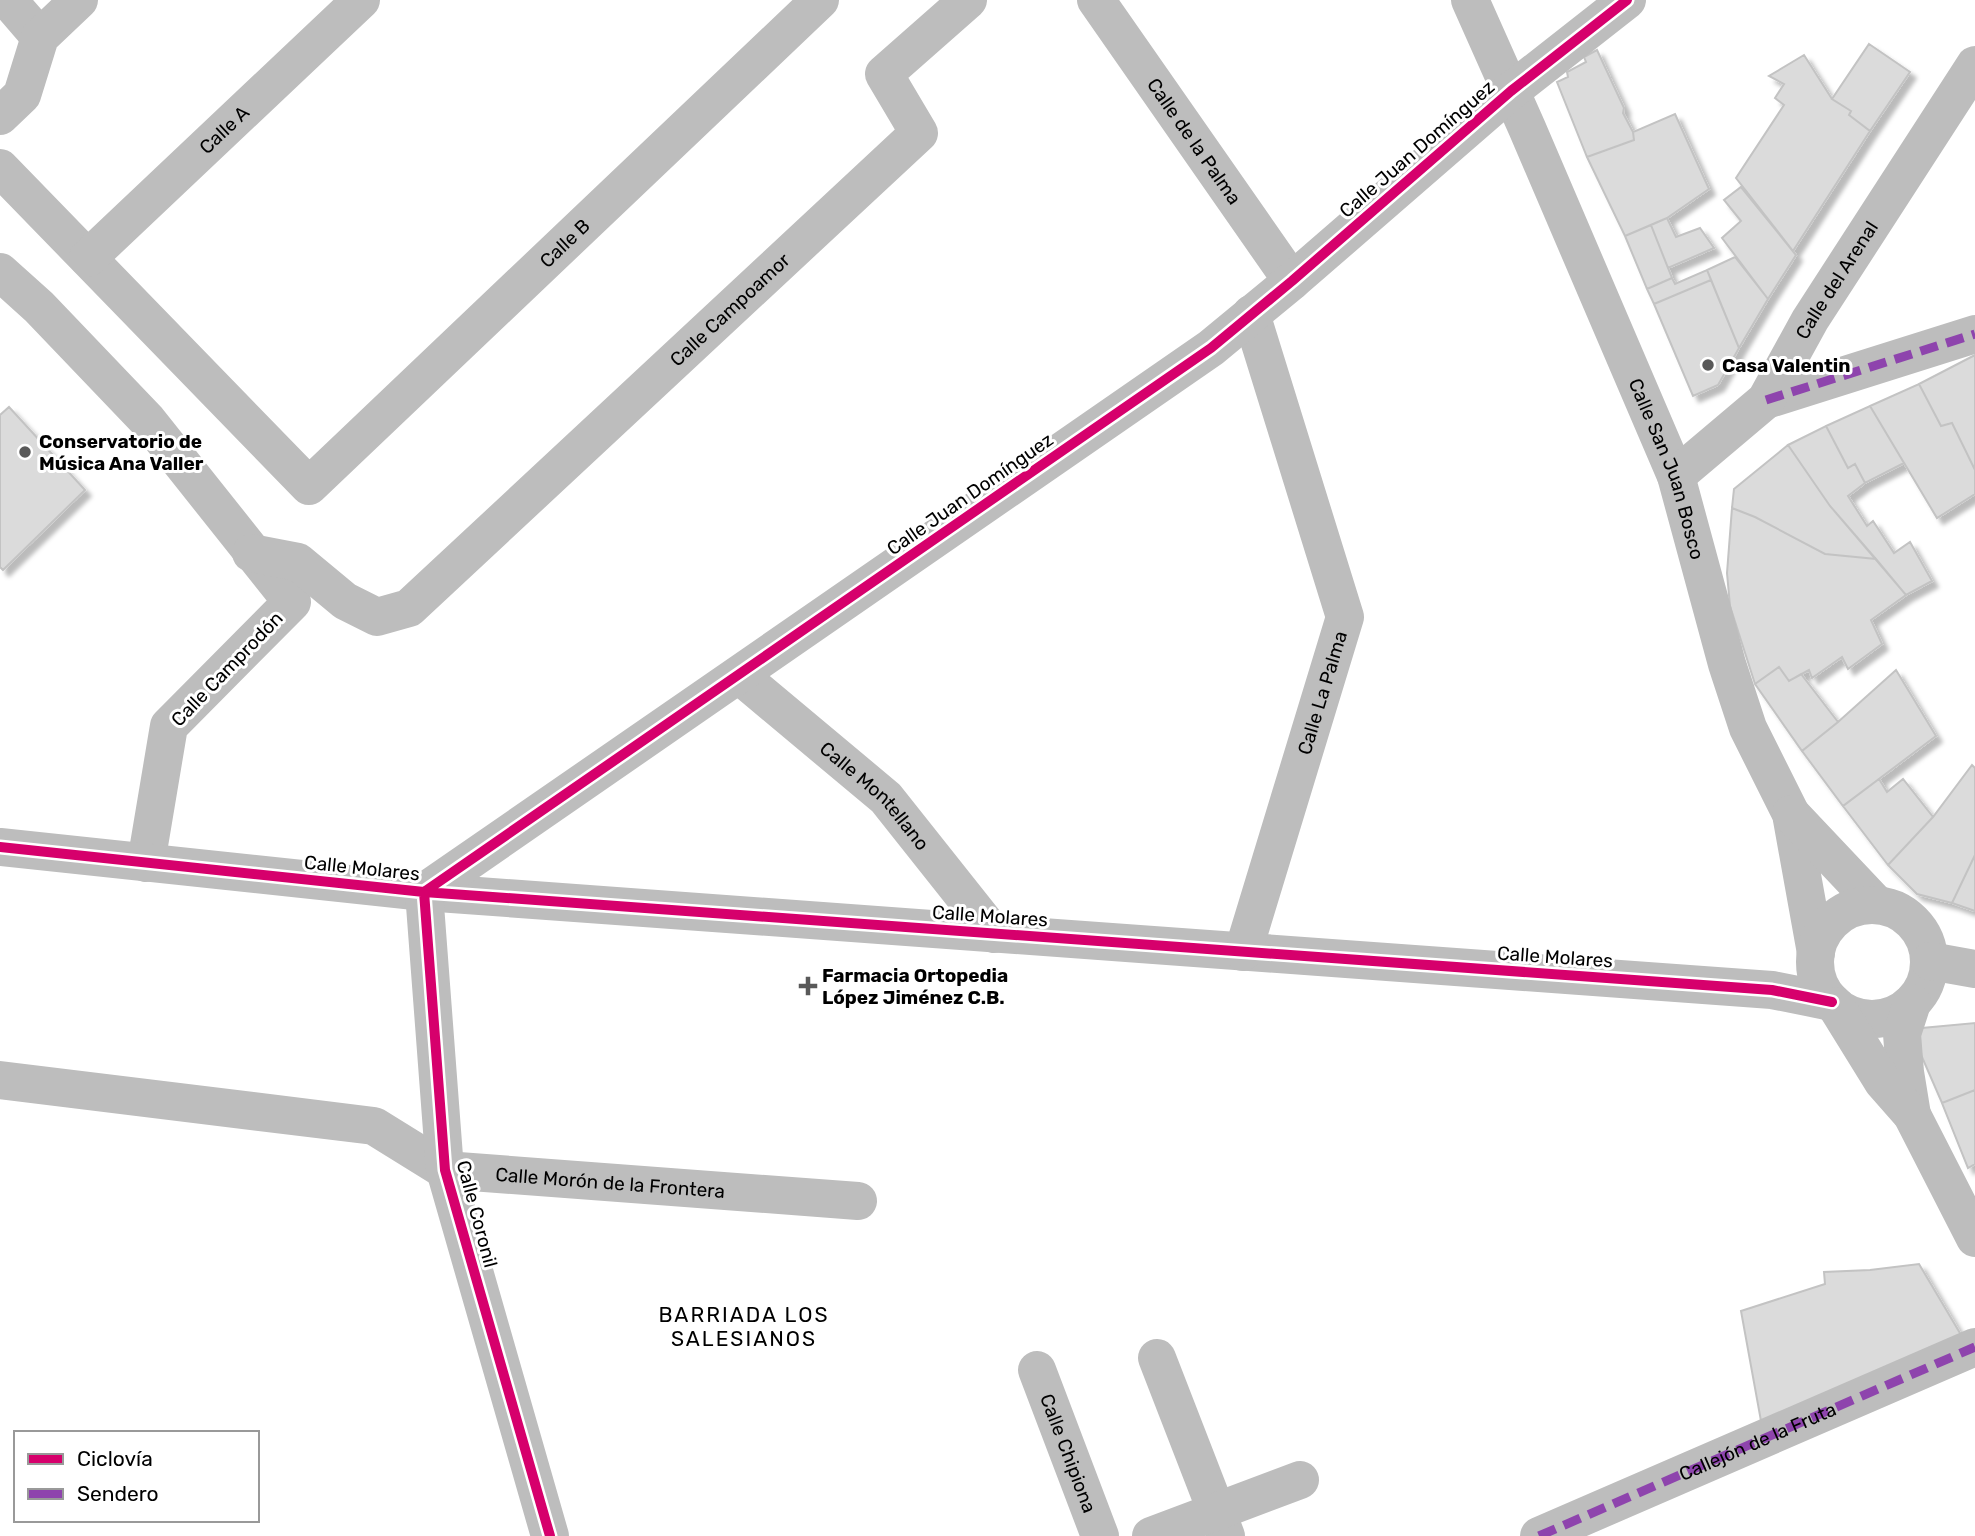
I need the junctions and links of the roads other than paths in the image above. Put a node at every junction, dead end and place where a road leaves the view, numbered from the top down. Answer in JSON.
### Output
{"nodes":[{"id":1,"x":8,"y":0,"type":"edge"},
{"id":2,"x":79,"y":0,"type":"edge"},
{"id":3,"x":361,"y":0,"type":"edge"},
{"id":4,"x":820,"y":0,"type":"edge"},
{"id":5,"x":968,"y":0,"type":"edge"},
{"id":6,"x":1096,"y":0,"type":"edge"},
{"id":7,"x":1470,"y":0,"type":"edge"},
{"id":8,"x":1627,"y":0,"type":"edge"},
{"id":9,"x":40,"y":37,"type":"junction"},
{"id":10,"x":1975,"y":65,"type":"edge"},
{"id":11,"x":1511,"y":90,"type":"junction"},
{"id":12,"x":0,"y":117,"type":"edge"},
{"id":13,"x":0,"y":168,"type":"edge"},
{"id":14,"x":88,"y":258,"type":"junction"},
{"id":15,"x":0,"y":272,"type":"edge"},
{"id":16,"x":1292,"y":281,"type":"junction"},
{"id":17,"x":1251,"y":314,"type":"junction"},
{"id":18,"x":1975,"y":334,"type":"edge"},
{"id":19,"x":1766,"y":400,"type":"junction"},
{"id":20,"x":1676,"y":476,"type":"junction"},
{"id":21,"x":251,"y":552,"type":"junction"},
{"id":22,"x":739,"y":675,"type":"junction"},
{"id":23,"x":1791,"y":814,"type":"junction"},
{"id":24,"x":0,"y":847,"type":"edge"},
{"id":25,"x":146,"y":863,"type":"junction"},
{"id":26,"x":424,"y":892,"type":"junction"},
{"id":27,"x":1877,"y":905,"type":"junction"},
{"id":28,"x":993,"y":934,"type":"junction"},
{"id":29,"x":1243,"y":952,"type":"junction"},
{"id":30,"x":1930,"y":961,"type":"junction"},
{"id":31,"x":1975,"y":969,"type":"edge"},
{"id":32,"x":1825,"y":983,"type":"junction"},
{"id":33,"x":1912,"y":1003,"type":"junction"},
{"id":34,"x":0,"y":1080,"type":"edge"},
{"id":35,"x":1912,"y":1115,"type":"junction"},
{"id":36,"x":445,"y":1170,"type":"junction"},
{"id":37,"x":858,"y":1200,"type":"dead end"},
{"id":38,"x":1975,"y":1238,"type":"edge"},
{"id":39,"x":1975,"y":1347,"type":"edge"},
{"id":40,"x":1157,"y":1358,"type":"dead end"},
{"id":41,"x":1037,"y":1370,"type":"dead end"},
{"id":42,"x":1300,"y":1480,"type":"dead end"},
{"id":43,"x":1221,"y":1524,"type":"edge"},
{"id":44,"x":550,"y":1536,"type":"edge"},
{"id":45,"x":1100,"y":1536,"type":"edge"},
{"id":46,"x":1151,"y":1536,"type":"edge"},
{"id":47,"x":1539,"y":1536,"type":"edge"}],
"edges":[{"from":1,"to":9,"type":"street"},
{"from":2,"to":9,"type":"street"},
{"from":3,"to":14,"type":"street","name":"Calle A"},
{"from":4,"to":14,"type":"street","name":"Calle B"},
{"from":5,"to":21,"type":"street","name":"Calle Campoamor"},
{"from":6,"to":16,"type":"street","name":"Calle de la Palma"},
{"from":7,"to":11,"type":"street","name":"Calle San Juan Bosco"},
{"from":8,"to":11,"type":"street","name":"Calle Juan Domínguez"},
{"from":9,"to":12,"type":"street"},
{"from":10,"to":19,"type":"street","name":"Calle del Arenal"},
{"from":11,"to":16,"type":"street","name":"Calle Juan Domínguez"},
{"from":11,"to":20,"type":"street","name":"Calle San Juan Bosco"},
{"from":13,"to":14,"type":"street"},
{"from":15,"to":21,"type":"street"},
{"from":16,"to":17,"type":"street","name":"Calle Juan Domínguez"},
{"from":17,"to":22,"type":"street","name":"Calle Juan Domínguez"},
{"from":17,"to":29,"type":"street","name":"Calle La Palma"},
{"from":18,"to":19,"type":"street"},
{"from":19,"to":20,"type":"street","name":"Calle del Arenal"},
{"from":20,"to":23,"type":"street","name":"Calle San Juan Bosco"},
{"from":21,"to":25,"type":"street","name":"Calle Camprodón"},
{"from":22,"to":26,"type":"street","name":"Calle Juan Domínguez"},
{"from":22,"to":28,"type":"street","name":"Calle Montellano"},
{"from":23,"to":27,"type":"street"},
{"from":23,"to":32,"type":"street","name":"Calle San Juan Bosco"},
{"from":24,"to":25,"type":"street","name":"Calle Molares"},
{"from":25,"to":26,"type":"street","name":"Calle Molares"},
{"from":26,"to":28,"type":"street","name":"Calle Molares"},
{"from":26,"to":36,"type":"street","name":"Calle Coronil"},
{"from":27,"to":30,"type":"street"},
{"from":27,"to":32,"type":"street"},
{"from":28,"to":29,"type":"street","name":"Calle Molares"},
{"from":29,"to":32,"type":"street","name":"Calle Molares"},
{"from":30,"to":31,"type":"street"},
{"from":30,"to":33,"type":"street"},
{"from":32,"to":33,"type":"street"},
{"from":32,"to":35,"type":"street","name":"Calle San Juan Bosco"},
{"from":33,"to":35,"type":"street"},
{"from":34,"to":36,"type":"street","name":"Calle Morón de la Frontera"},
{"from":35,"to":38,"type":"street"},
{"from":36,"to":37,"type":"street","name":"Calle Morón de la Frontera"},
{"from":36,"to":44,"type":"street","name":"Calle Coronil"},
{"from":39,"to":47,"type":"street","name":"Callejón de la Fruta"},
{"from":40,"to":43,"type":"street"},
{"from":41,"to":45,"type":"street","name":"Calle Chipiona"},
{"from":42,"to":43,"type":"street"},
{"from":43,"to":46,"type":"street"}]}
